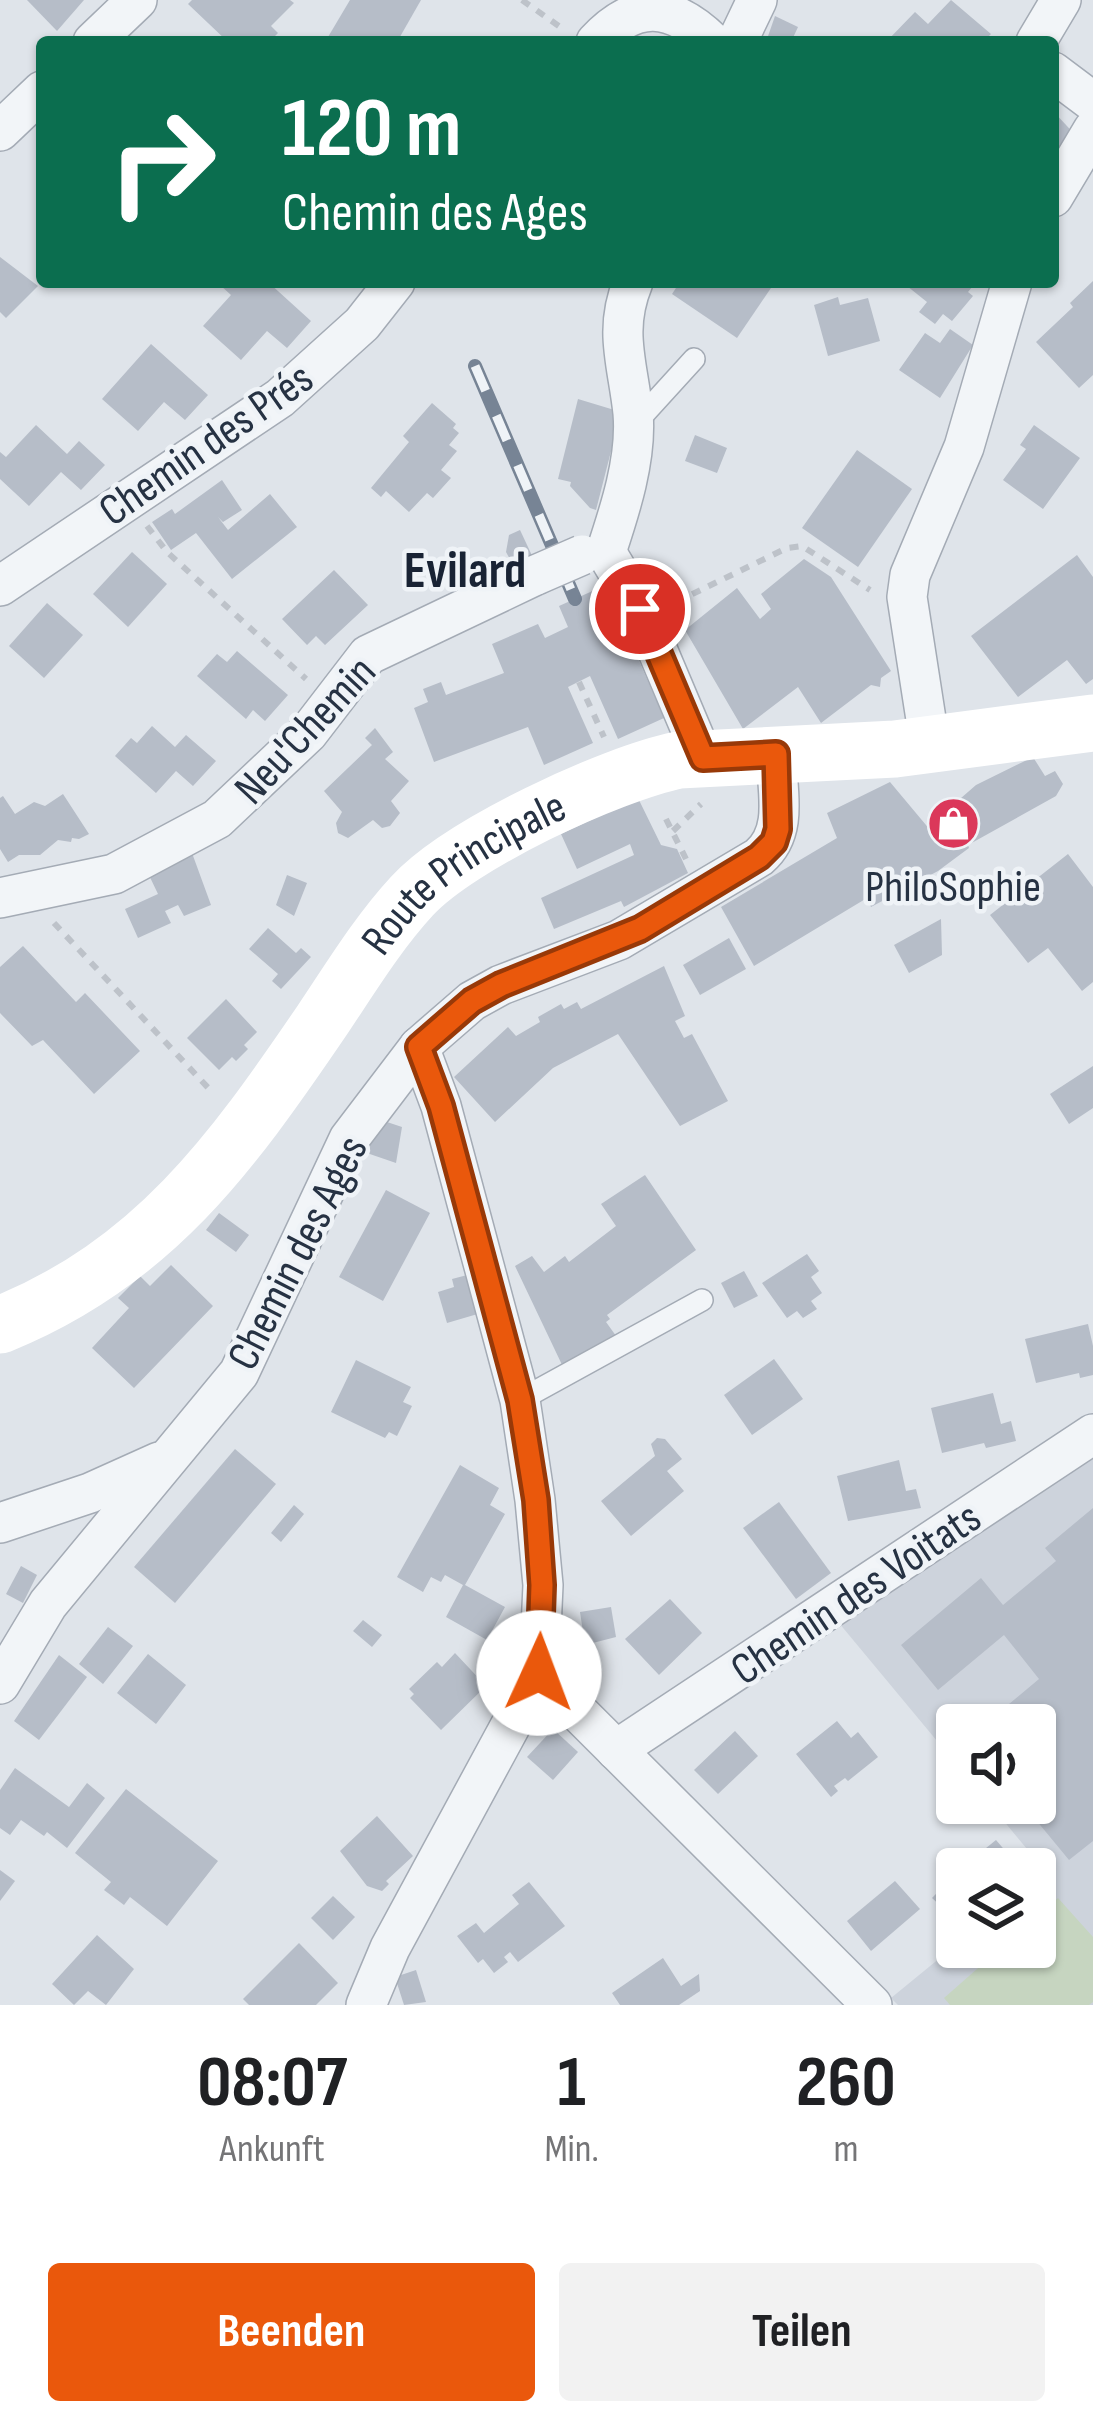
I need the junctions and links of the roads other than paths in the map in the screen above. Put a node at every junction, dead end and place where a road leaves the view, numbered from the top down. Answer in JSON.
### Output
{"nodes":[{"id":1,"x":137,"y":0,"type":"edge"},
{"id":2,"x":758,"y":0,"type":"edge"},
{"id":3,"x":1061,"y":0,"type":"edge"},
{"id":4,"x":99,"y":36,"type":"edge"},
{"id":5,"x":583,"y":36,"type":"edge"},
{"id":6,"x":704,"y":36,"type":"edge"},
{"id":7,"x":739,"y":36,"type":"edge"},
{"id":8,"x":1040,"y":36,"type":"edge"},
{"id":9,"x":1059,"y":76,"type":"edge"},
{"id":10,"x":36,"y":97,"type":"edge"},
{"id":11,"x":1093,"y":102,"type":"edge"},
{"id":12,"x":1093,"y":130,"type":"edge"},
{"id":13,"x":0,"y":131,"type":"edge"},
{"id":14,"x":1059,"y":187,"type":"edge"},
{"id":15,"x":390,"y":288,"type":"edge"},
{"id":16,"x":632,"y":288,"type":"edge"},
{"id":17,"x":1010,"y":288,"type":"edge"},
{"id":18,"x":694,"y":358,"type":"dead end"},
{"id":19,"x":633,"y":426,"type":"junction"},
{"id":20,"x":594,"y":554,"type":"junction"},
{"id":21,"x":0,"y":586,"type":"edge"},
{"id":22,"x":1093,"y":722,"type":"edge"},
{"id":23,"x":930,"y":745,"type":"junction"},
{"id":24,"x":776,"y":754,"type":"junction"},
{"id":25,"x":703,"y":758,"type":"junction"},
{"id":26,"x":14,"y":896,"type":"edge"},
{"id":27,"x":419,"y":1047,"type":"junction"},
{"id":28,"x":702,"y":1300,"type":"dead end"},
{"id":29,"x":0,"y":1325,"type":"edge"},
{"id":30,"x":520,"y":1400,"type":"junction"},
{"id":31,"x":1093,"y":1434,"type":"edge"},
{"id":32,"x":164,"y":1460,"type":"junction"},
{"id":33,"x":0,"y":1523,"type":"edge"},
{"id":34,"x":539,"y":1673,"type":"junction"},
{"id":35,"x":0,"y":1684,"type":"edge"},
{"id":36,"x":616,"y":1750,"type":"junction"},
{"id":37,"x":365,"y":2005,"type":"edge"},
{"id":38,"x":872,"y":2005,"type":"edge"}],
"edges":[{"from":1,"to":4,"type":"street"},
{"from":2,"to":7,"type":"street"},
{"from":3,"to":8,"type":"street"},
{"from":5,"to":6,"type":"street"},
{"from":9,"to":11,"type":"street"},
{"from":10,"to":13,"type":"street"},
{"from":12,"to":14,"type":"street"},
{"from":15,"to":21,"type":"street","name":"Chemin des Prés"},
{"from":16,"to":19,"type":"street"},
{"from":17,"to":23,"type":"street"},
{"from":18,"to":19,"type":"lane"},
{"from":19,"to":20,"type":"street"},
{"from":20,"to":25,"type":"street"},
{"from":20,"to":26,"type":"street","name":"Neu'Chemin","bridge":true},
{"from":22,"to":23,"type":"street","name":"Route Principale"},
{"from":23,"to":24,"type":"street","name":"Route Principale"},
{"from":24,"to":25,"type":"street","name":"Route Principale"},
{"from":24,"to":27,"type":"street","name":"Chemin des Ages"},
{"from":25,"to":29,"type":"street","name":"Route Principale"},
{"from":27,"to":30,"type":"street"},
{"from":27,"to":32,"type":"street","name":"Chemin des Ages"},
{"from":28,"to":30,"type":"lane"},
{"from":30,"to":34,"type":"street"},
{"from":31,"to":36,"type":"street","name":"Chemin des Voitats"},
{"from":32,"to":33,"type":"street"},
{"from":32,"to":35,"type":"street","name":"Chemin des Ages"},
{"from":34,"to":36,"type":"street"},
{"from":34,"to":37,"type":"street"},
{"from":36,"to":38,"type":"street"}]}
